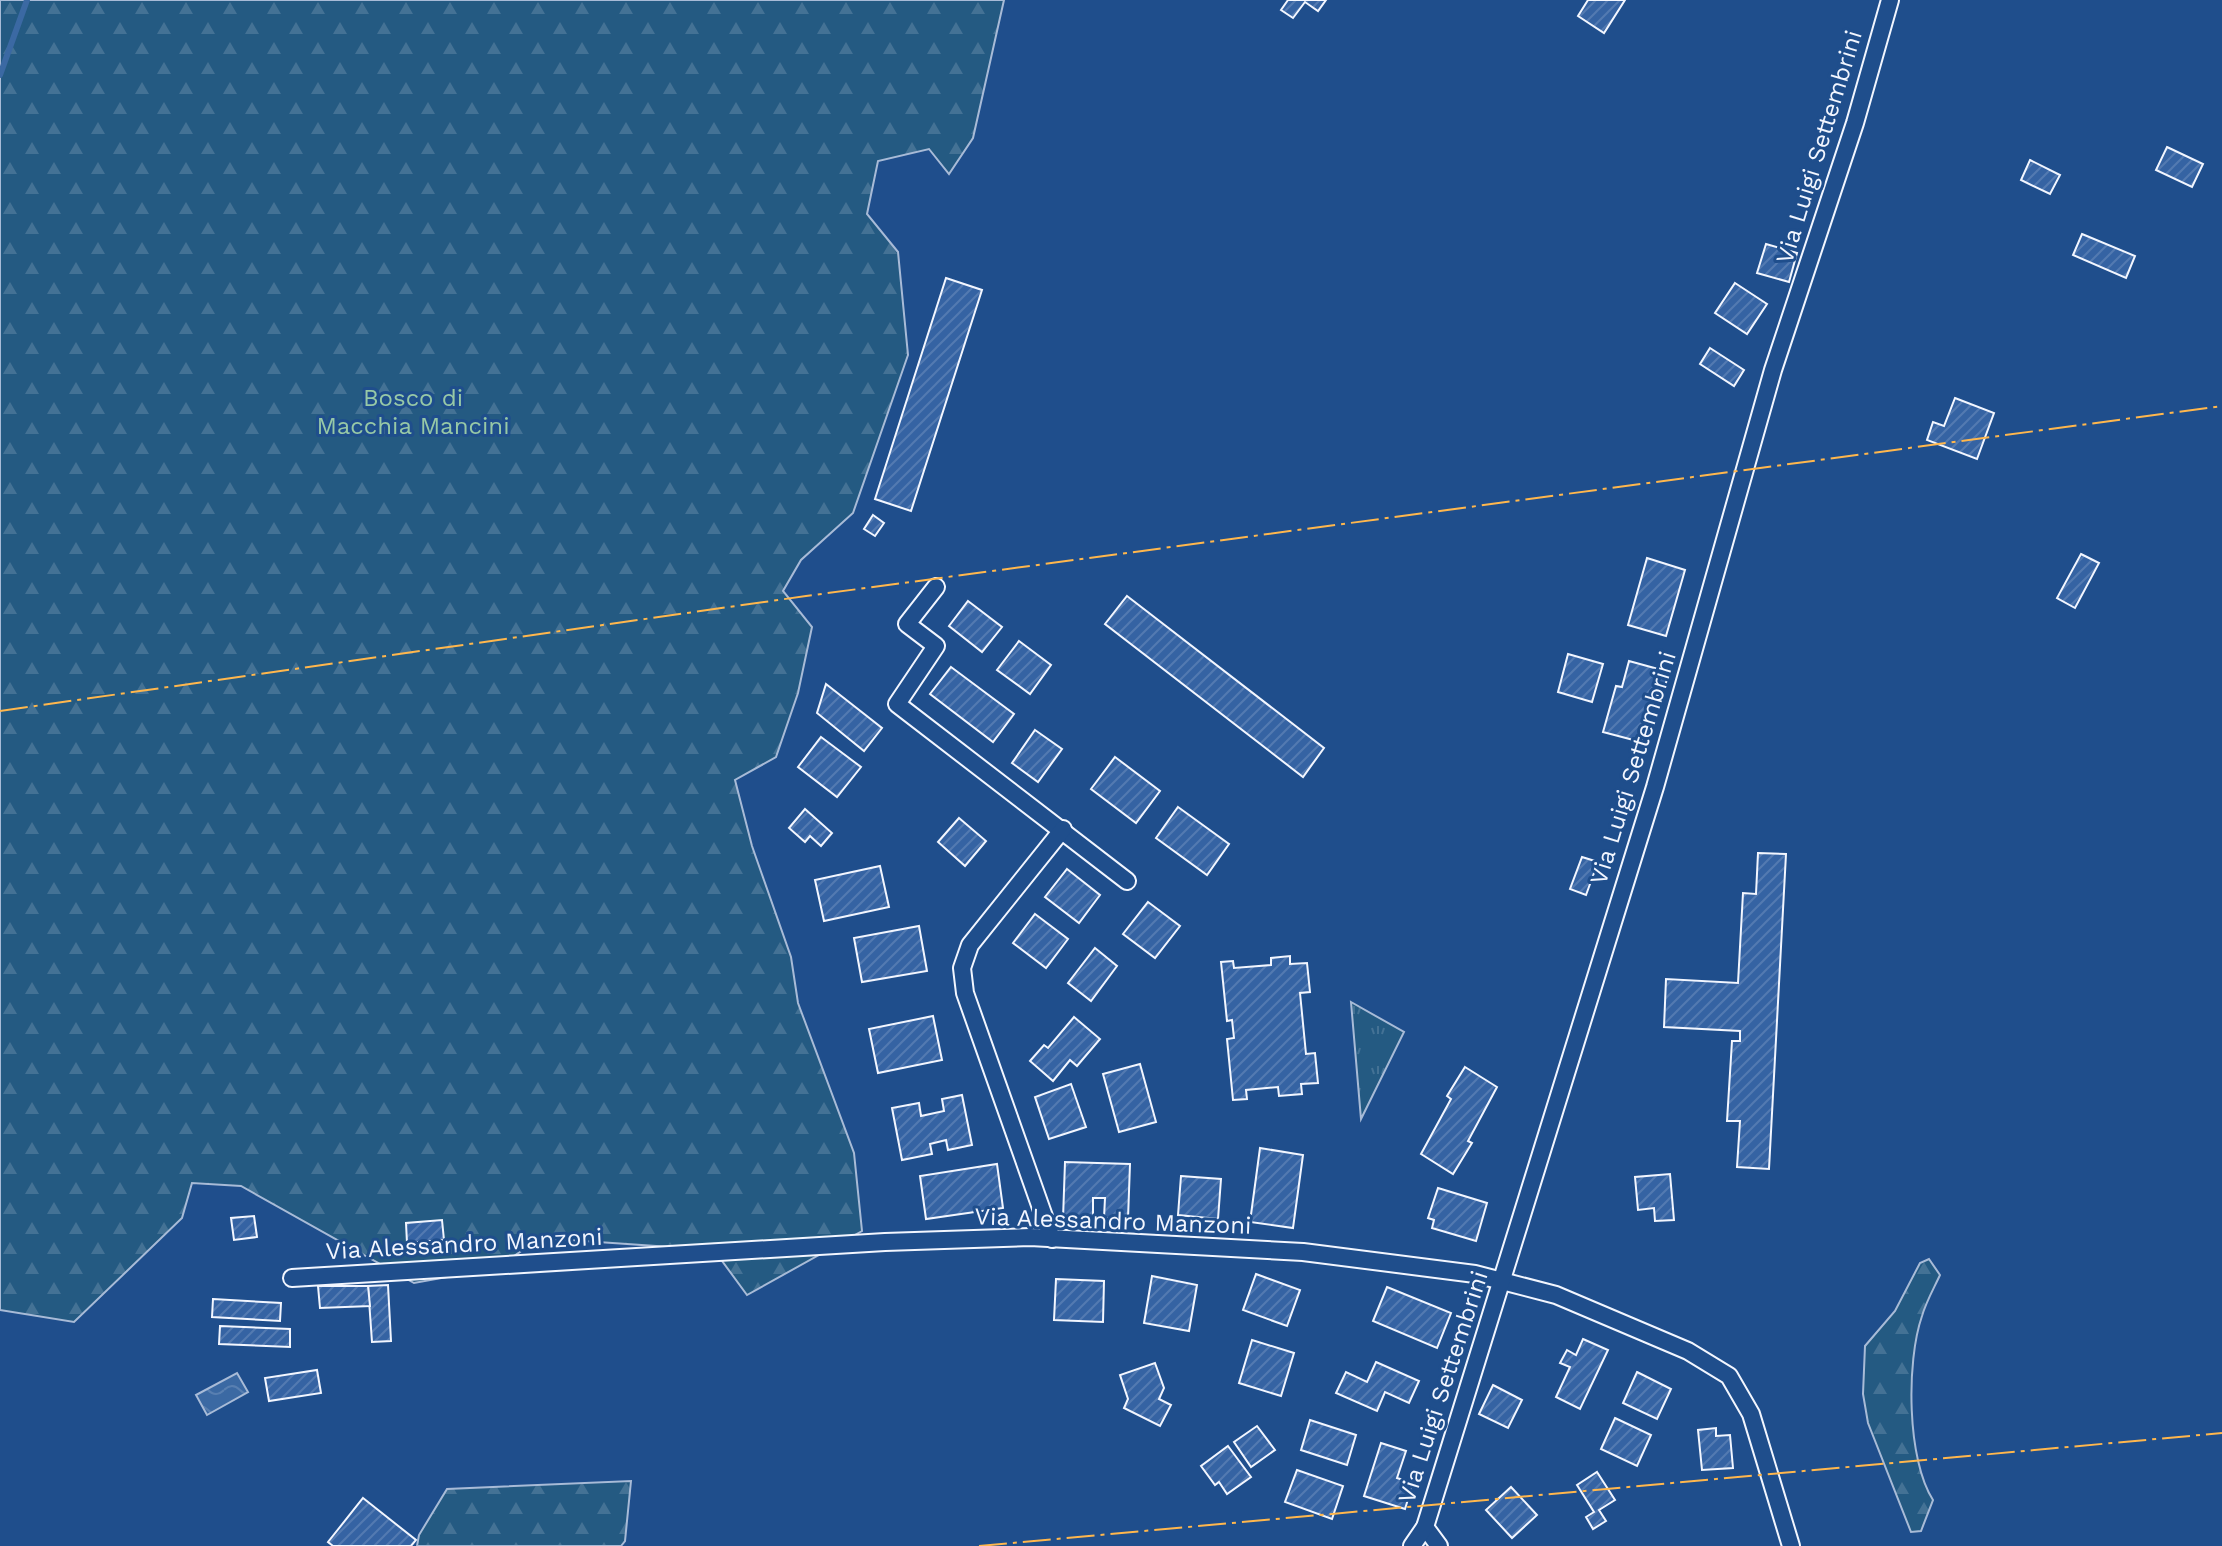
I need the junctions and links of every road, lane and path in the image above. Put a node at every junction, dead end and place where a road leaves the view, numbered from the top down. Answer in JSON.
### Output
{"nodes":[{"id":1,"x":1890,"y":0,"type":"edge"},
{"id":2,"x":936,"y":587,"type":"dead end"},
{"id":3,"x":1063,"y":829,"type":"junction"},
{"id":4,"x":1127,"y":881,"type":"dead end"},
{"id":5,"x":1052,"y":1239,"type":"junction"},
{"id":6,"x":292,"y":1278,"type":"dead end"},
{"id":7,"x":1503,"y":1279,"type":"junction"},
{"id":8,"x":1425,"y":1527,"type":"junction"},
{"id":9,"x":1412,"y":1546,"type":"edge"},
{"id":10,"x":1439,"y":1546,"type":"edge"},
{"id":11,"x":1791,"y":1546,"type":"edge"}],
"edges":[{"from":1,"to":7,"type":"street","name":"Via Luigi Settembrini"},
{"from":2,"to":3,"type":"street"},
{"from":3,"to":4,"type":"street"},
{"from":3,"to":5,"type":"street"},
{"from":5,"to":6,"type":"street","name":"Via Alessandro Manzoni"},
{"from":5,"to":7,"type":"street","name":"Via Alessandro Manzoni"},
{"from":7,"to":8,"type":"street","name":"Via Luigi Settembrini"},
{"from":7,"to":11,"type":"street","name":"Via Alessandro Manzoni"},
{"from":8,"to":9,"type":"street","name":"Via Luigi Settembrini"},
{"from":8,"to":10,"type":"street"}]}
